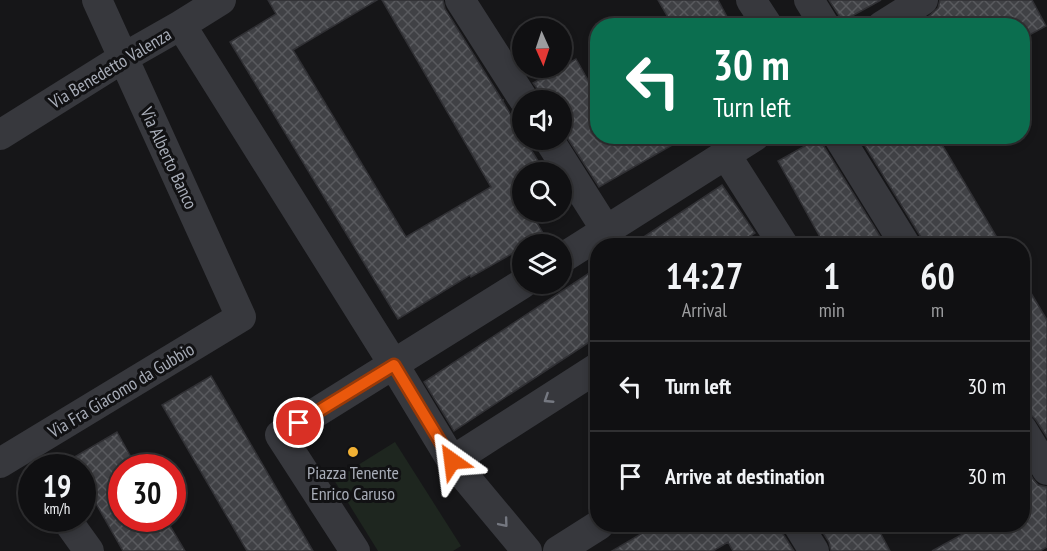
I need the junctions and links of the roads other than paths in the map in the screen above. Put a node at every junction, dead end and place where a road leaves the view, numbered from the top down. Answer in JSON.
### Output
{"nodes":[{"id":1,"x":97,"y":0,"type":"edge"},
{"id":2,"x":221,"y":0,"type":"edge"},
{"id":3,"x":460,"y":0,"type":"edge"},
{"id":4,"x":751,"y":0,"type":"edge"},
{"id":5,"x":808,"y":0,"type":"edge"},
{"id":6,"x":923,"y":0,"type":"edge"},
{"id":7,"x":763,"y":18,"type":"edge"},
{"id":8,"x":820,"y":18,"type":"edge"},
{"id":9,"x":895,"y":18,"type":"edge"},
{"id":10,"x":181,"y":25,"type":"junction"},
{"id":11,"x":123,"y":58,"type":"junction"},
{"id":12,"x":518,"y":90,"type":"edge"},
{"id":13,"x":0,"y":135,"type":"edge"},
{"id":14,"x":743,"y":144,"type":"edge"},
{"id":15,"x":843,"y":144,"type":"edge"},
{"id":16,"x":555,"y":150,"type":"edge"},
{"id":17,"x":726,"y":155,"type":"junction"},
{"id":18,"x":606,"y":230,"type":"junction"},
{"id":19,"x":594,"y":238,"type":"edge"},
{"id":20,"x":779,"y":238,"type":"edge"},
{"id":21,"x":901,"y":238,"type":"edge"},
{"id":22,"x":590,"y":240,"type":"edge"},
{"id":23,"x":572,"y":252,"type":"edge"},
{"id":24,"x":512,"y":290,"type":"edge"},
{"id":25,"x":241,"y":317,"type":"joint"},
{"id":26,"x":394,"y":365,"type":"junction"},
{"id":27,"x":590,"y":372,"type":"edge"},
{"id":28,"x":1030,"y":442,"type":"edge"},
{"id":29,"x":452,"y":461,"type":"junction"},
{"id":30,"x":17,"y":462,"type":"edge"},
{"id":31,"x":1047,"y":470,"type":"edge"},
{"id":32,"x":590,"y":531,"type":"edge"},
{"id":33,"x":75,"y":532,"type":"edge"},
{"id":34,"x":802,"y":532,"type":"edge"},
{"id":35,"x":89,"y":551,"type":"edge"},
{"id":36,"x":355,"y":551,"type":"edge"},
{"id":37,"x":527,"y":551,"type":"edge"},
{"id":38,"x":558,"y":551,"type":"edge"},
{"id":39,"x":814,"y":551,"type":"edge"}],
"edges":[{"from":1,"to":11,"type":"street","name":"Via Alberto Banco"},
{"from":2,"to":10,"type":"street","name":"Via Benedetto Valenza"},
{"from":3,"to":12,"type":"street"},
{"from":4,"to":7,"type":"street"},
{"from":5,"to":8,"type":"street"},
{"from":6,"to":9,"type":"street"},
{"from":10,"to":11,"type":"street","name":"Via Benedetto Valenza"},
{"from":10,"to":26,"type":"street"},
{"from":11,"to":13,"type":"street","name":"Via Benedetto Valenza"},
{"from":11,"to":25,"type":"street","name":"Via Alberto Banco"},
{"from":14,"to":17,"type":"street"},
{"from":15,"to":21,"type":"street"},
{"from":16,"to":18,"type":"street"},
{"from":17,"to":18,"type":"street"},
{"from":17,"to":20,"type":"street"},
{"from":18,"to":19,"type":"street"},
{"from":22,"to":23,"type":"street"},
{"from":24,"to":26,"type":"street"},
{"from":25,"to":30,"type":"street","name":"Via Fra Giacomo da Gubbio"},
{"from":26,"to":29,"type":"street"},
{"from":26,"to":36,"type":"street"},
{"from":27,"to":29,"type":"street","one_way":true},
{"from":28,"to":31,"type":"street"},
{"from":29,"to":37,"type":"street","one_way":true},
{"from":32,"to":38,"type":"street"},
{"from":33,"to":35,"type":"street"},
{"from":34,"to":39,"type":"street"}]}
